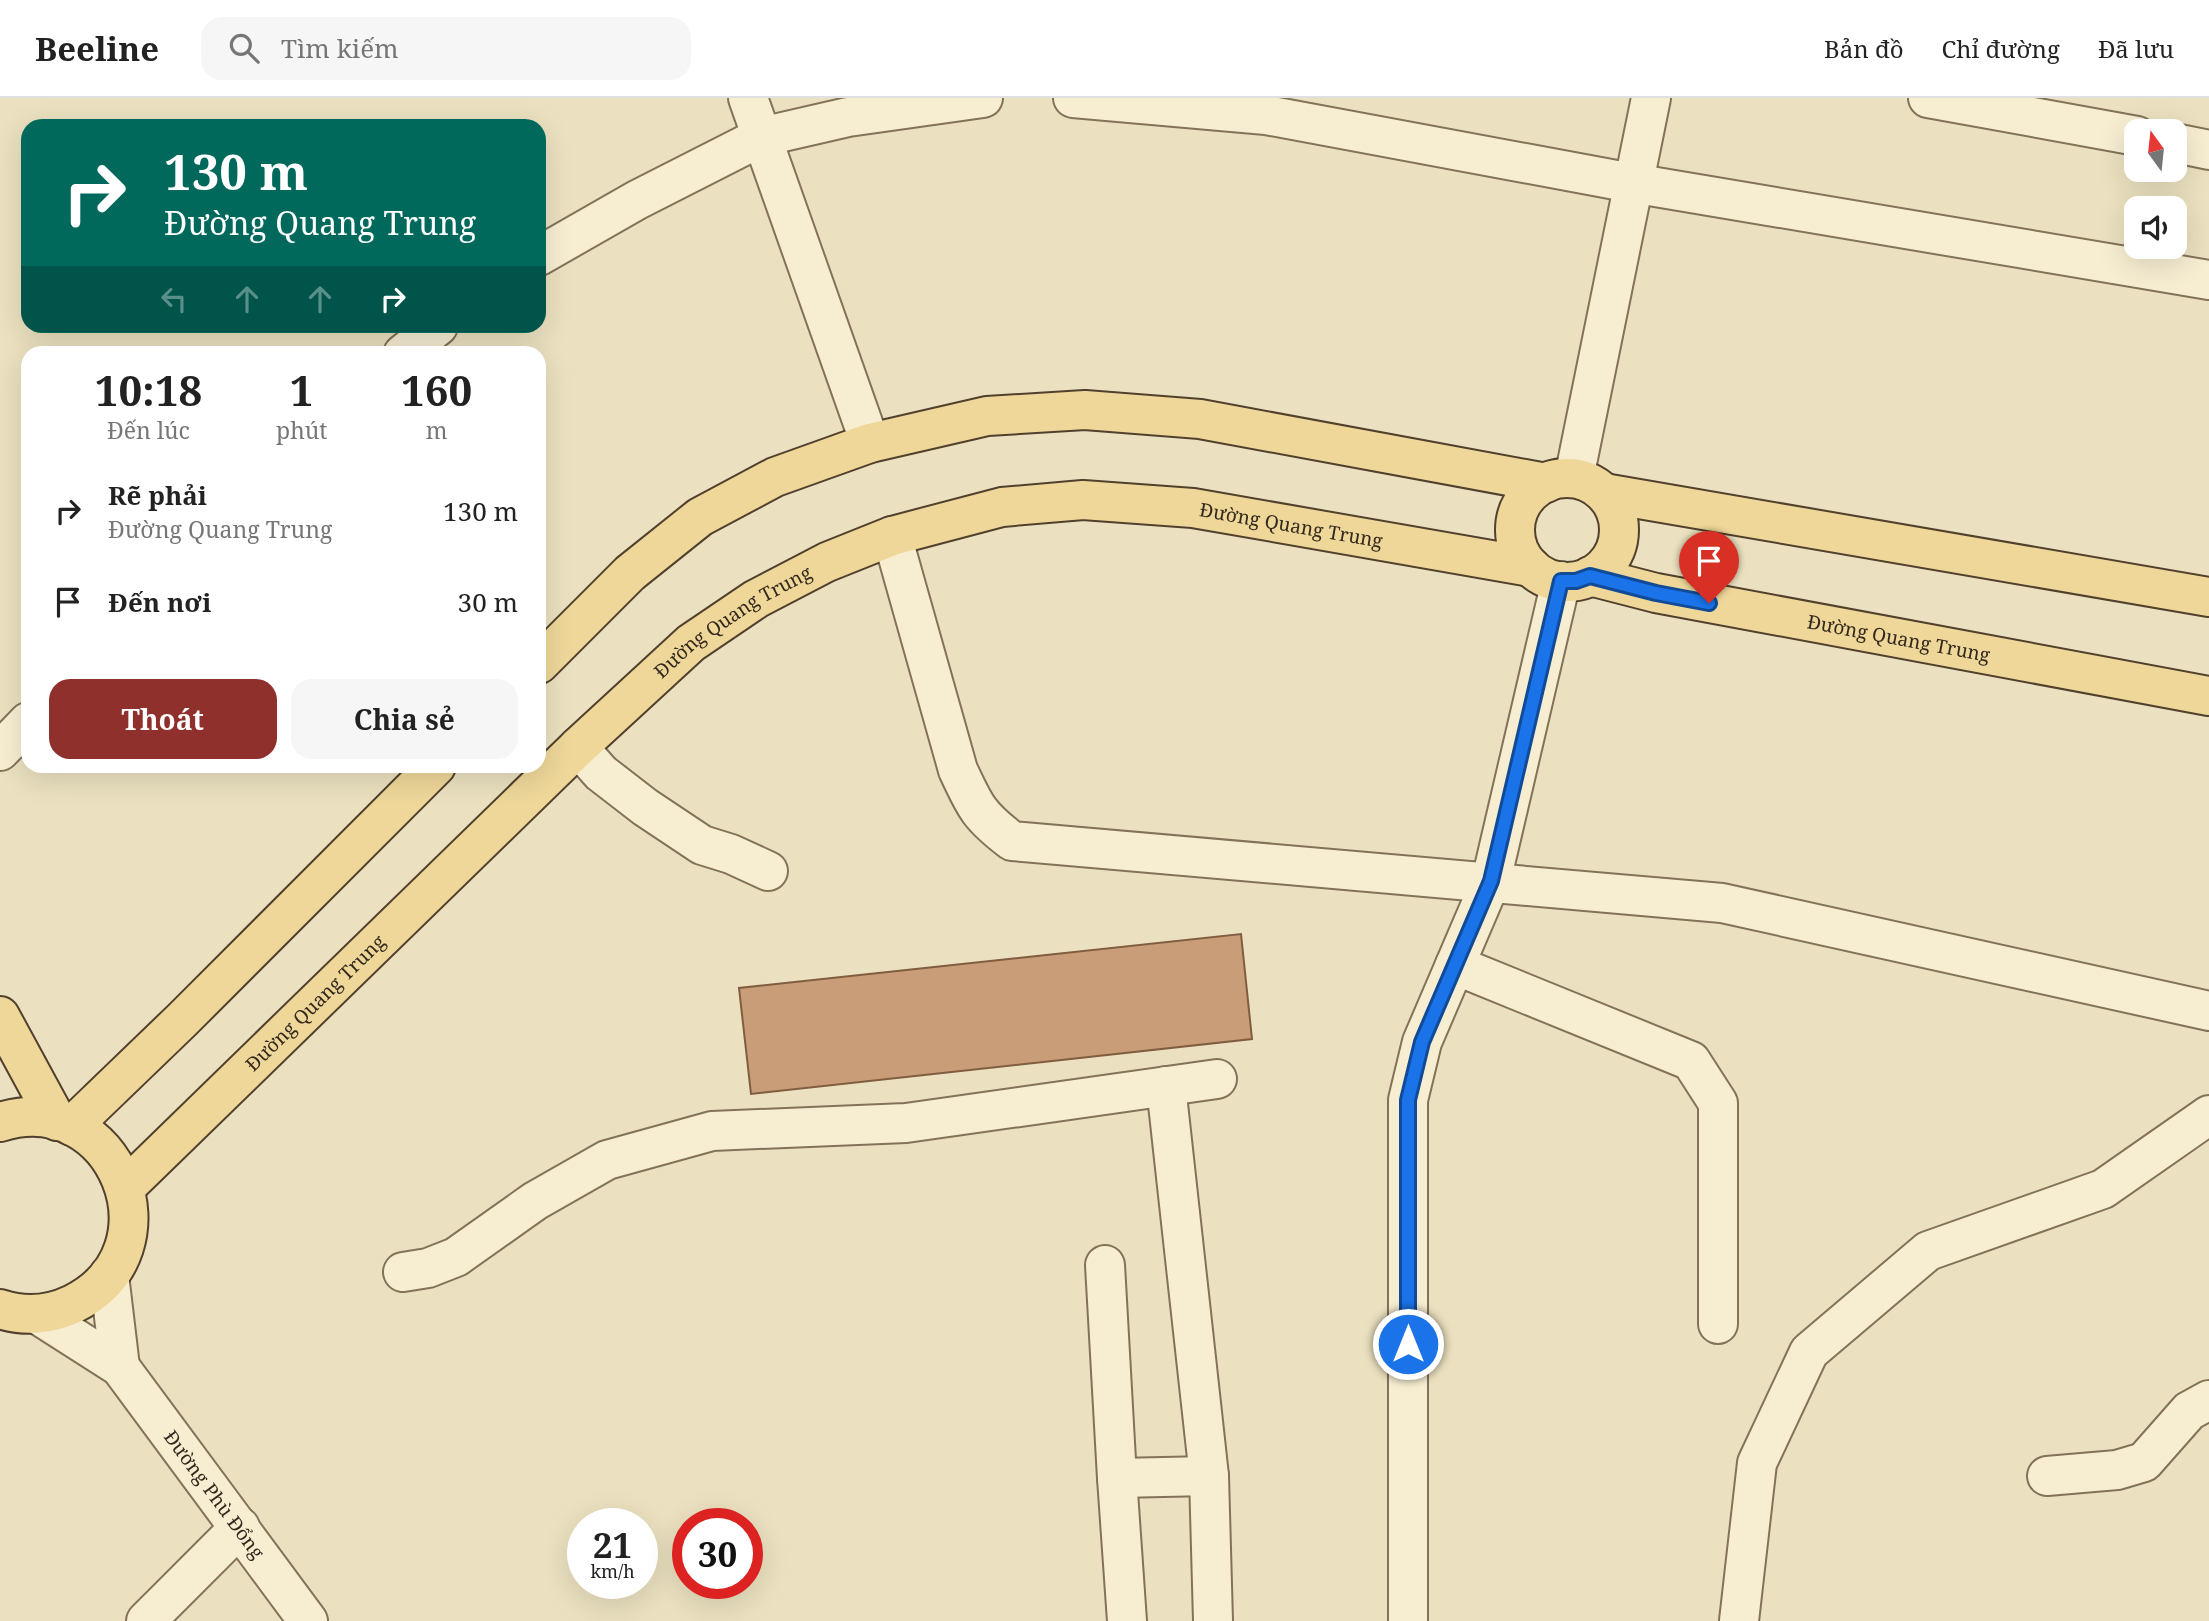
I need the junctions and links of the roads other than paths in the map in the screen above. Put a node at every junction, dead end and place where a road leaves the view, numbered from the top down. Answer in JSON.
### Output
{"nodes":[{"id":1,"x":748,"y":98,"type":"edge"},
{"id":2,"x":982,"y":98,"type":"edge"},
{"id":3,"x":1073,"y":98,"type":"edge"},
{"id":4,"x":1651,"y":98,"type":"edge"},
{"id":5,"x":1928,"y":98,"type":"edge"},
{"id":6,"x":2124,"y":134,"type":"edge"},
{"id":7,"x":761,"y":137,"type":"junction"},
{"id":8,"x":2188,"y":146,"type":"edge"},
{"id":9,"x":2209,"y":150,"type":"edge"},
{"id":10,"x":1632,"y":183,"type":"junction"},
{"id":11,"x":546,"y":253,"type":"edge"},
{"id":12,"x":2209,"y":280,"type":"edge"},
{"id":13,"x":429,"y":333,"type":"edge"},
{"id":14,"x":413,"y":346,"type":"edge"},
{"id":15,"x":870,"y":443,"type":"junction"},
{"id":16,"x":1575,"y":485,"type":"junction"},
{"id":17,"x":892,"y":536,"type":"junction"},
{"id":18,"x":1561,"y":575,"type":"junction"},
{"id":19,"x":2209,"y":597,"type":"edge"},
{"id":20,"x":546,"y":657,"type":"edge"},
{"id":21,"x":2209,"y":696,"type":"edge"},
{"id":22,"x":21,"y":730,"type":"edge"},
{"id":23,"x":578,"y":747,"type":"junction"},
{"id":24,"x":0,"y":751,"type":"edge"},
{"id":25,"x":429,"y":773,"type":"edge"},
{"id":26,"x":768,"y":871,"type":"dead end"},
{"id":27,"x":1491,"y":881,"type":"junction"},
{"id":28,"x":1455,"y":965,"type":"junction"},
{"id":29,"x":2209,"y":1011,"type":"edge"},
{"id":30,"x":0,"y":1016,"type":"edge"},
{"id":31,"x":1217,"y":1079,"type":"dead end"},
{"id":32,"x":1166,"y":1086,"type":"junction"},
{"id":33,"x":2209,"y":1115,"type":"edge"},
{"id":34,"x":0,"y":1122,"type":"edge"},
{"id":35,"x":64,"y":1123,"type":"junction"},
{"id":36,"x":126,"y":1187,"type":"junction"},
{"id":37,"x":1105,"y":1265,"type":"dead end"},
{"id":38,"x":403,"y":1272,"type":"dead end"},
{"id":39,"x":109,"y":1275,"type":"junction"},
{"id":40,"x":12,"y":1314,"type":"edge"},
{"id":41,"x":1718,"y":1324,"type":"dead end"},
{"id":42,"x":120,"y":1367,"type":"junction"},
{"id":43,"x":2209,"y":1400,"type":"edge"},
{"id":44,"x":1209,"y":1476,"type":"junction"},
{"id":45,"x":2047,"y":1476,"type":"dead end"},
{"id":46,"x":1117,"y":1478,"type":"junction"},
{"id":47,"x":240,"y":1527,"type":"junction"},
{"id":48,"x":146,"y":1621,"type":"edge"},
{"id":49,"x":309,"y":1621,"type":"edge"},
{"id":50,"x":1127,"y":1621,"type":"edge"},
{"id":51,"x":1213,"y":1621,"type":"edge"},
{"id":52,"x":1408,"y":1621,"type":"edge"},
{"id":53,"x":1739,"y":1621,"type":"edge"}],
"edges":[{"from":1,"to":7,"type":"street"},
{"from":2,"to":7,"type":"street"},
{"from":3,"to":10,"type":"street"},
{"from":4,"to":10,"type":"street"},
{"from":5,"to":6,"type":"street"},
{"from":7,"to":11,"type":"street"},
{"from":7,"to":15,"type":"street"},
{"from":8,"to":9,"type":"street"},
{"from":10,"to":12,"type":"street"},
{"from":10,"to":16,"type":"street"},
{"from":13,"to":14,"type":"street"},
{"from":15,"to":16,"type":"main road"},
{"from":15,"to":20,"type":"main road"},
{"from":16,"to":18,"type":"main road"},
{"from":16,"to":18,"type":"main road"},
{"from":16,"to":19,"type":"main road"},
{"from":17,"to":18,"type":"main road","name":"Đường Quang Trung"},
{"from":17,"to":23,"type":"main road","name":"Đường Quang Trung"},
{"from":17,"to":27,"type":"street"},
{"from":18,"to":21,"type":"main road","name":"Đường Quang Trung"},
{"from":18,"to":27,"type":"street"},
{"from":22,"to":24,"type":"street"},
{"from":23,"to":26,"type":"street"},
{"from":23,"to":36,"type":"main road","name":"Đường Quang Trung"},
{"from":25,"to":35,"type":"main road"},
{"from":27,"to":28,"type":"street"},
{"from":27,"to":29,"type":"street"},
{"from":28,"to":41,"type":"street"},
{"from":28,"to":52,"type":"street"},
{"from":30,"to":35,"type":"main road"},
{"from":31,"to":32,"type":"street"},
{"from":32,"to":38,"type":"street"},
{"from":32,"to":44,"type":"street"},
{"from":33,"to":53,"type":"street"},
{"from":34,"to":35,"type":"main road"},
{"from":35,"to":36,"type":"main road"},
{"from":36,"to":39,"type":"main road"},
{"from":37,"to":46,"type":"street"},
{"from":39,"to":40,"type":"main road"},
{"from":39,"to":42,"type":"street"},
{"from":40,"to":42,"type":"street","name":"Đường Phù Đổng"},
{"from":42,"to":47,"type":"street","name":"Đường Phù Đổng"},
{"from":43,"to":45,"type":"street"},
{"from":44,"to":46,"type":"street"},
{"from":44,"to":51,"type":"street"},
{"from":46,"to":50,"type":"street"},
{"from":47,"to":48,"type":"street"},
{"from":47,"to":49,"type":"street","name":"Đường Phù Đổng"}]}
